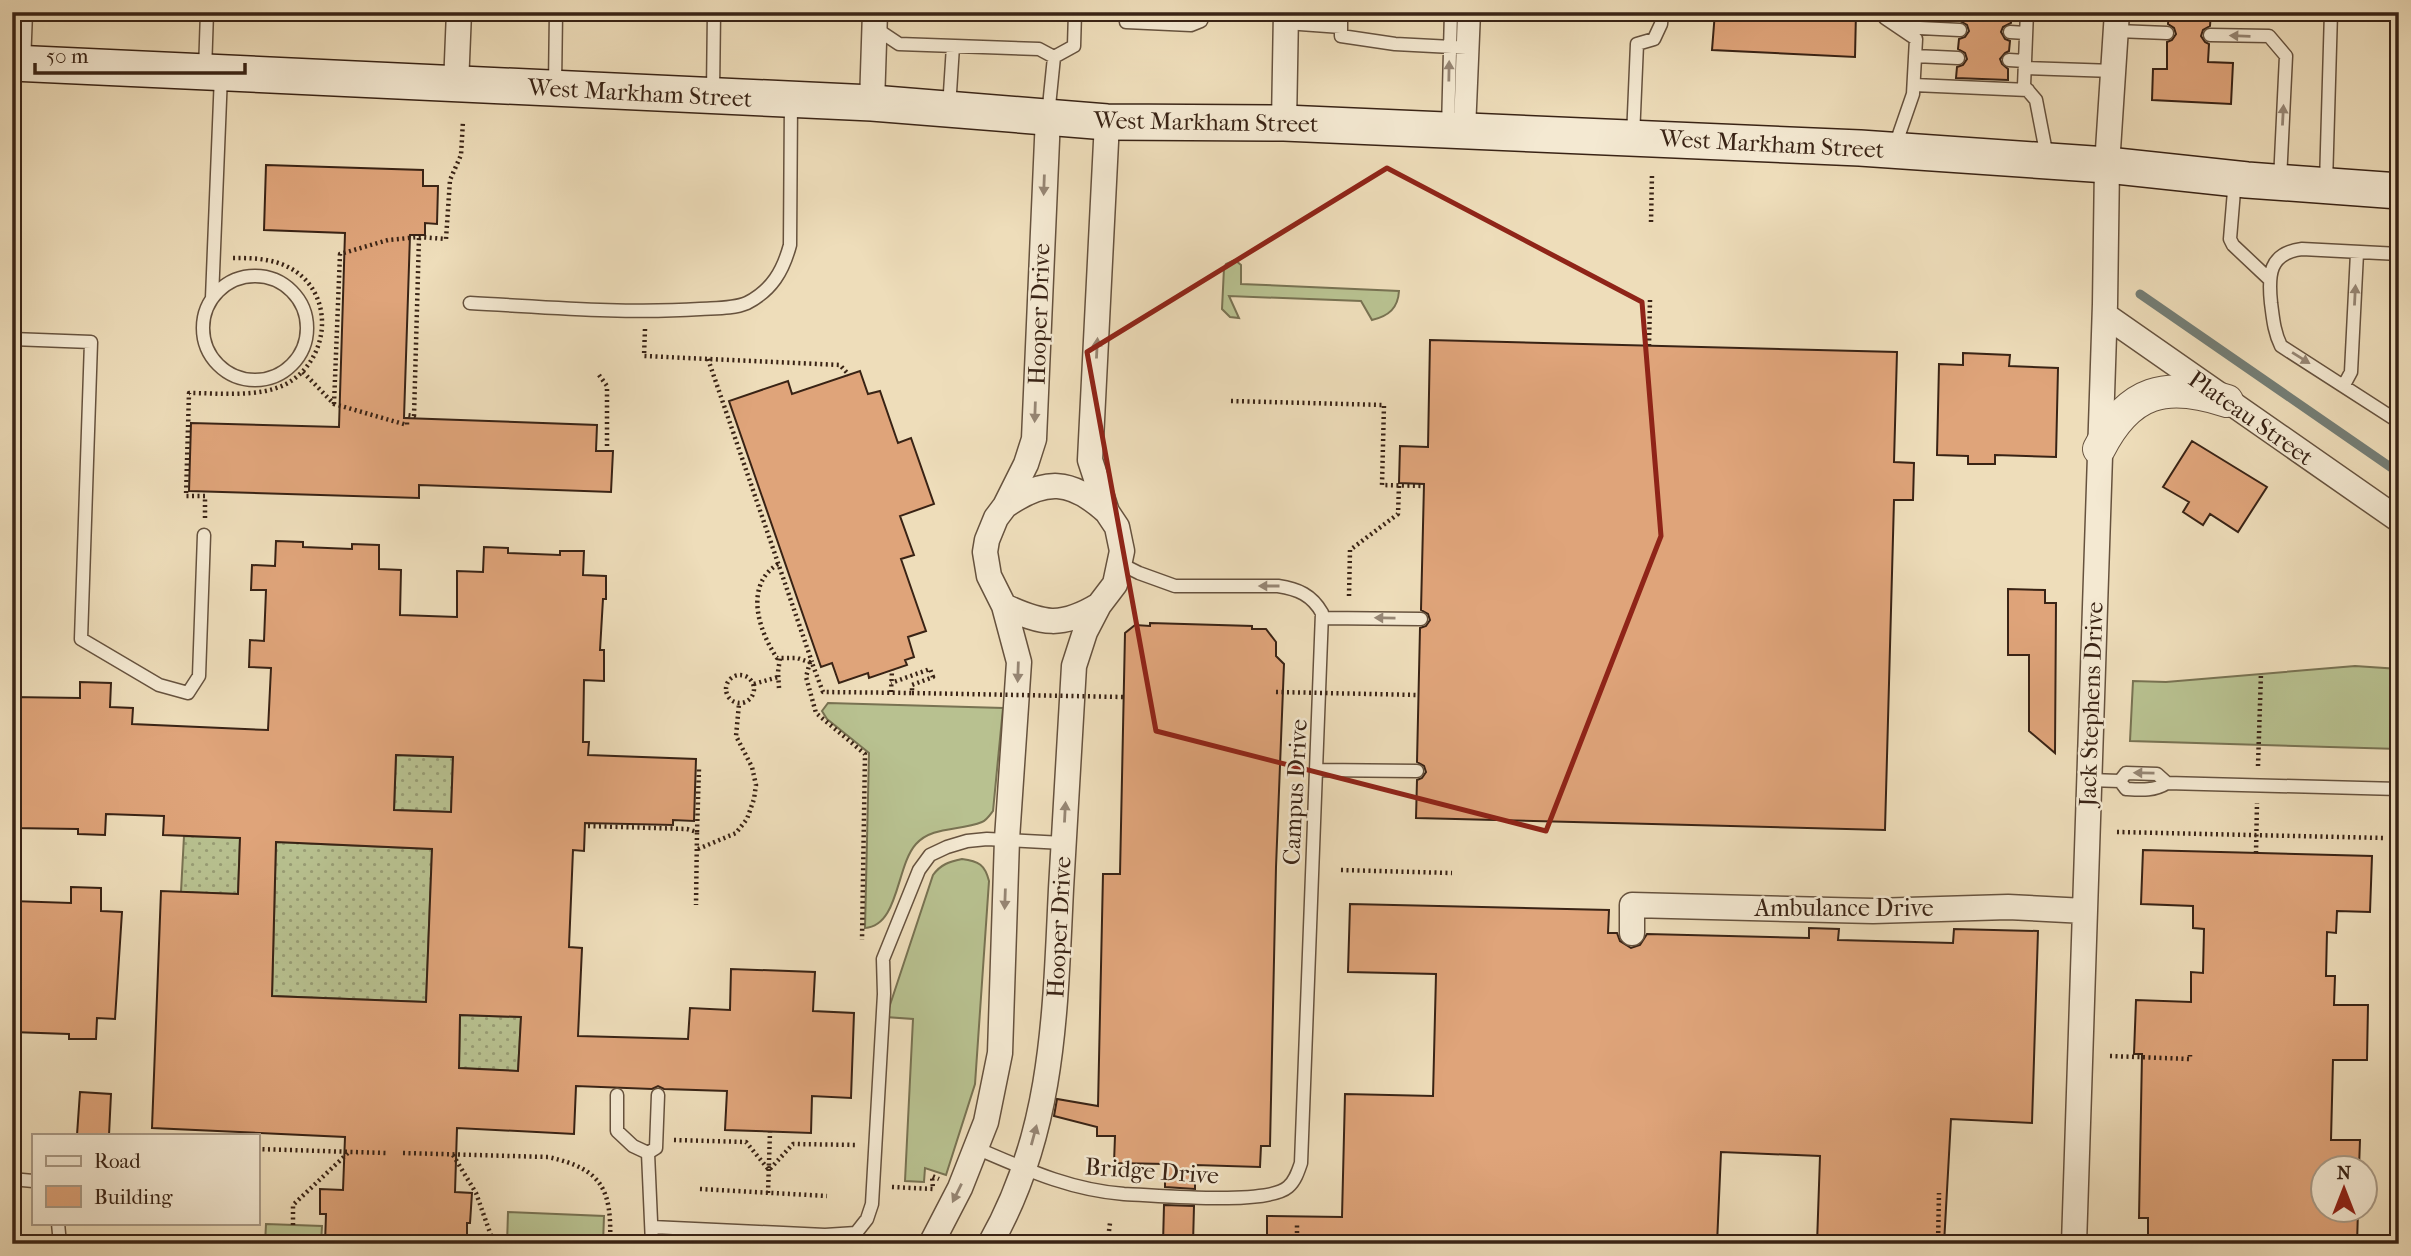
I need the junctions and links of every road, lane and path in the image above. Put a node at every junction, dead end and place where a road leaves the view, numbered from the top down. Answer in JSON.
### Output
{"nodes":[{"id":1,"x":20,"y":12,"type":"edge"},
{"id":2,"x":207,"y":12,"type":"edge"},
{"id":3,"x":459,"y":12,"type":"edge"},
{"id":4,"x":714,"y":12,"type":"edge"},
{"id":5,"x":1075,"y":12,"type":"edge"},
{"id":6,"x":1126,"y":12,"type":"edge"},
{"id":7,"x":1204,"y":12,"type":"edge"},
{"id":8,"x":1341,"y":12,"type":"edge"},
{"id":9,"x":1451,"y":12,"type":"edge"},
{"id":10,"x":1464,"y":12,"type":"edge"},
{"id":11,"x":1474,"y":12,"type":"edge"},
{"id":12,"x":1662,"y":12,"type":"edge"},
{"id":13,"x":1885,"y":12,"type":"edge"},
{"id":14,"x":2027,"y":12,"type":"edge"},
{"id":15,"x":2331,"y":12,"type":"edge"},
{"id":16,"x":554,"y":13,"type":"edge"},
{"id":17,"x":1286,"y":18,"type":"edge"},
{"id":18,"x":875,"y":20,"type":"edge"},
{"id":19,"x":2117,"y":22,"type":"edge"},
{"id":20,"x":1341,"y":27,"type":"junction"},
{"id":21,"x":1898,"y":27,"type":"junction"},
{"id":22,"x":1959,"y":30,"type":"dead end"},
{"id":23,"x":2010,"y":32,"type":"dead end"},
{"id":24,"x":2026,"y":33,"type":"junction"},
{"id":25,"x":2167,"y":33,"type":"dead end"},
{"id":26,"x":2210,"y":35,"type":"dead end"},
{"id":27,"x":953,"y":46,"type":"junction"},
{"id":28,"x":1461,"y":47,"type":"junction"},
{"id":29,"x":1915,"y":56,"type":"junction"},
{"id":30,"x":1054,"y":57,"type":"junction"},
{"id":31,"x":1958,"y":58,"type":"dead end"},
{"id":32,"x":2008,"y":60,"type":"dead end"},
{"id":33,"x":15,"y":63,"type":"edge"},
{"id":34,"x":2025,"y":64,"type":"junction"},
{"id":35,"x":2114,"y":71,"type":"junction"},
{"id":36,"x":213,"y":74,"type":"junction"},
{"id":37,"x":456,"y":85,"type":"junction"},
{"id":38,"x":1914,"y":85,"type":"junction"},
{"id":39,"x":555,"y":89,"type":"junction"},
{"id":40,"x":2028,"y":90,"type":"junction"},
{"id":41,"x":713,"y":96,"type":"junction"},
{"id":42,"x":792,"y":100,"type":"junction"},
{"id":43,"x":872,"y":103,"type":"junction"},
{"id":44,"x":949,"y":109,"type":"junction"},
{"id":45,"x":1048,"y":117,"type":"junction"},
{"id":46,"x":463,"y":121,"type":"dead end"},
{"id":47,"x":1107,"y":121,"type":"junction"},
{"id":48,"x":1284,"y":123,"type":"junction"},
{"id":49,"x":1459,"y":129,"type":"junction"},
{"id":50,"x":1633,"y":137,"type":"junction"},
{"id":51,"x":1894,"y":150,"type":"junction"},
{"id":52,"x":2048,"y":160,"type":"junction"},
{"id":53,"x":2107,"y":164,"type":"junction"},
{"id":54,"x":1653,"y":174,"type":"dead end"},
{"id":55,"x":2235,"y":179,"type":"junction"},
{"id":56,"x":2280,"y":183,"type":"junction"},
{"id":57,"x":2326,"y":187,"type":"junction"},
{"id":58,"x":2399,"y":191,"type":"edge"},
{"id":59,"x":1651,"y":222,"type":"dead end"},
{"id":60,"x":419,"y":237,"type":"junction"},
{"id":61,"x":2357,"y":253,"type":"junction"},
{"id":62,"x":2399,"y":254,"type":"edge"},
{"id":63,"x":214,"y":258,"type":"junction"},
{"id":64,"x":2268,"y":278,"type":"junction"},
{"id":65,"x":212,"y":298,"type":"junction"},
{"id":66,"x":1650,"y":300,"type":"dead end"},
{"id":67,"x":470,"y":303,"type":"dead end"},
{"id":68,"x":646,"y":312,"type":"junction"},
{"id":69,"x":2105,"y":316,"type":"junction"},
{"id":70,"x":12,"y":339,"type":"edge"},
{"id":71,"x":1649,"y":346,"type":"dead end"},
{"id":72,"x":708,"y":359,"type":"junction"},
{"id":73,"x":303,"y":373,"type":"junction"},
{"id":74,"x":598,"y":375,"type":"dead end"},
{"id":75,"x":849,"y":375,"type":"dead end"},
{"id":76,"x":2344,"y":385,"type":"junction"},
{"id":77,"x":1231,"y":401,"type":"dead end"},
{"id":78,"x":2227,"y":401,"type":"junction"},
{"id":79,"x":334,"y":404,"type":"junction"},
{"id":80,"x":2399,"y":422,"type":"edge"},
{"id":81,"x":607,"y":449,"type":"dead end"},
{"id":82,"x":2099,"y":449,"type":"junction"},
{"id":83,"x":1399,"y":486,"type":"junction"},
{"id":84,"x":1424,"y":486,"type":"dead end"},
{"id":85,"x":1005,"y":506,"type":"junction"},
{"id":86,"x":1107,"y":512,"type":"junction"},
{"id":87,"x":205,"y":517,"type":"dead end"},
{"id":88,"x":2399,"y":520,"type":"edge"},
{"id":89,"x":204,"y":535,"type":"dead end"},
{"id":90,"x":1119,"y":563,"type":"junction"},
{"id":91,"x":778,"y":564,"type":"junction"},
{"id":92,"x":1349,"y":596,"type":"dead end"},
{"id":93,"x":1099,"y":605,"type":"junction"},
{"id":94,"x":1004,"y":606,"type":"junction"},
{"id":95,"x":1323,"y":618,"type":"junction"},
{"id":96,"x":1421,"y":619,"type":"dead end"},
{"id":97,"x":780,"y":658,"type":"junction"},
{"id":98,"x":811,"y":662,"type":"junction"},
{"id":99,"x":892,"y":670,"type":"dead end"},
{"id":100,"x":778,"y":677,"type":"junction"},
{"id":101,"x":891,"y":683,"type":"junction"},
{"id":102,"x":754,"y":684,"type":"junction"},
{"id":103,"x":779,"y":688,"type":"dead end"},
{"id":104,"x":891,"y":692,"type":"junction"},
{"id":105,"x":1276,"y":692,"type":"dead end"},
{"id":106,"x":912,"y":693,"type":"junction"},
{"id":107,"x":1419,"y":695,"type":"dead end"},
{"id":108,"x":1124,"y":697,"type":"dead end"},
{"id":109,"x":739,"y":704,"type":"junction"},
{"id":110,"x":699,"y":768,"type":"dead end"},
{"id":111,"x":1318,"y":770,"type":"junction"},
{"id":112,"x":1417,"y":771,"type":"dead end"},
{"id":113,"x":2089,"y":780,"type":"junction"},
{"id":114,"x":2399,"y":789,"type":"edge"},
{"id":115,"x":588,"y":826,"type":"dead end"},
{"id":116,"x":697,"y":832,"type":"junction"},
{"id":117,"x":2117,"y":832,"type":"dead end"},
{"id":118,"x":2384,"y":838,"type":"dead end"},
{"id":119,"x":1007,"y":839,"type":"junction"},
{"id":120,"x":1063,"y":843,"type":"junction"},
{"id":121,"x":698,"y":849,"type":"junction"},
{"id":122,"x":1341,"y":870,"type":"dead end"},
{"id":123,"x":1452,"y":873,"type":"dead end"},
{"id":124,"x":696,"y":905,"type":"dead end"},
{"id":125,"x":2085,"y":911,"type":"junction"},
{"id":126,"x":1632,"y":933,"type":"dead end"},
{"id":127,"x":862,"y":940,"type":"dead end"},
{"id":128,"x":2190,"y":1055,"type":"dead end"},
{"id":129,"x":2110,"y":1056,"type":"dead end"},
{"id":130,"x":617,"y":1095,"type":"dead end"},
{"id":131,"x":658,"y":1095,"type":"dead end"},
{"id":132,"x":770,"y":1132,"type":"dead end"},
{"id":133,"x":656,"y":1139,"type":"junction"},
{"id":134,"x":876,"y":1146,"type":"junction"},
{"id":135,"x":976,"y":1148,"type":"junction"},
{"id":136,"x":259,"y":1149,"type":"edge"},
{"id":137,"x":350,"y":1152,"type":"junction"},
{"id":138,"x":386,"y":1153,"type":"dead end"},
{"id":139,"x":403,"y":1153,"type":"dead end"},
{"id":140,"x":648,"y":1153,"type":"junction"},
{"id":141,"x":453,"y":1154,"type":"junction"},
{"id":142,"x":1024,"y":1168,"type":"junction"},
{"id":143,"x":769,"y":1170,"type":"junction"},
{"id":144,"x":12,"y":1179,"type":"edge"},
{"id":145,"x":32,"y":1181,"type":"edge"},
{"id":146,"x":908,"y":1187,"type":"dead end"},
{"id":147,"x":1289,"y":1187,"type":"joint"},
{"id":148,"x":700,"y":1189,"type":"dead end"},
{"id":149,"x":933,"y":1189,"type":"dead end"},
{"id":150,"x":768,"y":1193,"type":"junction"},
{"id":151,"x":1940,"y":1193,"type":"dead end"},
{"id":152,"x":827,"y":1196,"type":"dead end"},
{"id":153,"x":1110,"y":1223,"type":"dead end"},
{"id":154,"x":58,"y":1224,"type":"edge"},
{"id":155,"x":293,"y":1225,"type":"dead end"},
{"id":156,"x":1297,"y":1226,"type":"dead end"},
{"id":157,"x":652,"y":1227,"type":"junction"},
{"id":158,"x":715,"y":1230,"type":"junction"},
{"id":159,"x":1109,"y":1231,"type":"dead end"},
{"id":160,"x":821,"y":1239,"type":"edge"},
{"id":161,"x":60,"y":1244,"type":"edge"},
{"id":162,"x":494,"y":1244,"type":"edge"},
{"id":163,"x":610,"y":1244,"type":"edge"},
{"id":164,"x":652,"y":1244,"type":"edge"},
{"id":165,"x":715,"y":1244,"type":"edge"},
{"id":166,"x":931,"y":1244,"type":"edge"},
{"id":167,"x":990,"y":1244,"type":"edge"},
{"id":168,"x":1297,"y":1244,"type":"edge"},
{"id":169,"x":1938,"y":1244,"type":"edge"},
{"id":170,"x":2074,"y":1244,"type":"edge"}],
"edges":[{"from":1,"to":33,"type":"street"},
{"from":2,"to":36,"type":"lane"},
{"from":3,"to":37,"type":"street"},
{"from":4,"to":41,"type":"lane"},
{"from":5,"to":30,"type":"lane"},
{"from":6,"to":7,"type":"lane"},
{"from":8,"to":20,"type":"lane"},
{"from":9,"to":28,"type":"lane"},
{"from":10,"to":28,"type":"lane"},
{"from":11,"to":28,"type":"lane"},
{"from":12,"to":50,"type":"lane"},
{"from":13,"to":21,"type":"lane"},
{"from":14,"to":24,"type":"lane"},
{"from":15,"to":57,"type":"lane"},
{"from":16,"to":39,"type":"lane"},
{"from":17,"to":20,"type":"lane"},
{"from":17,"to":48,"type":"street"},
{"from":18,"to":27,"type":"lane"},
{"from":18,"to":43,"type":"street"},
{"from":19,"to":25,"type":"lane"},
{"from":19,"to":35,"type":"street","name":"Jack Stephens Drive"},
{"from":20,"to":28,"type":"lane"},
{"from":21,"to":22,"type":"lane"},
{"from":21,"to":29,"type":"lane"},
{"from":23,"to":24,"type":"lane"},
{"from":24,"to":34,"type":"lane"},
{"from":56,"to":26,"type":"lane","one_way":true},
{"from":27,"to":30,"type":"lane"},
{"from":27,"to":44,"type":"lane"},
{"from":28,"to":49,"type":"lane"},
{"from":49,"to":28,"type":"lane","one_way":true},
{"from":29,"to":31,"type":"lane"},
{"from":29,"to":38,"type":"lane"},
{"from":30,"to":45,"type":"lane"},
{"from":32,"to":34,"type":"lane"},
{"from":33,"to":36,"type":"main road","name":"West Markham Street"},
{"from":34,"to":35,"type":"lane"},
{"from":34,"to":40,"type":"lane"},
{"from":35,"to":53,"type":"street","name":"Jack Stephens Drive"},
{"from":36,"to":37,"type":"main road","name":"West Markham Street"},
{"from":36,"to":63,"type":"lane"},
{"from":37,"to":39,"type":"main road","name":"West Markham Street"},
{"from":38,"to":40,"type":"lane"},
{"from":38,"to":51,"type":"lane"},
{"from":39,"to":41,"type":"main road","name":"West Markham Street"},
{"from":40,"to":52,"type":"lane"},
{"from":41,"to":42,"type":"main road","name":"West Markham Street"},
{"from":42,"to":43,"type":"main road","name":"West Markham Street"},
{"from":42,"to":68,"type":"lane"},
{"from":43,"to":44,"type":"main road","name":"West Markham Street"},
{"from":44,"to":45,"type":"main road","name":"West Markham Street"},
{"from":45,"to":47,"type":"main road","name":"West Markham Street"},
{"from":45,"to":85,"type":"street","name":"Hooper Drive","one_way":true},
{"from":46,"to":60,"type":"path"},
{"from":47,"to":48,"type":"main road","name":"West Markham Street"},
{"from":86,"to":47,"type":"street","name":"Hooper Drive","one_way":true},
{"from":48,"to":49,"type":"main road","name":"West Markham Street"},
{"from":49,"to":50,"type":"main road","name":"West Markham Street"},
{"from":50,"to":51,"type":"main road","name":"West Markham Street"},
{"from":51,"to":52,"type":"main road","name":"West Markham Street"},
{"from":52,"to":53,"type":"main road","name":"West Markham Street"},
{"from":53,"to":55,"type":"main road","name":"West Markham Street"},
{"from":53,"to":69,"type":"street","name":"Jack Stephens Drive"},
{"from":54,"to":59,"type":"path"},
{"from":55,"to":56,"type":"main road","name":"West Markham Street"},
{"from":55,"to":64,"type":"lane"},
{"from":56,"to":57,"type":"main road","name":"West Markham Street"},
{"from":57,"to":58,"type":"main road","name":"West Markham Street"},
{"from":60,"to":79,"type":"path"},
{"from":60,"to":79,"type":"path"},
{"from":61,"to":62,"type":"lane"},
{"from":61,"to":64,"type":"lane"},
{"from":76,"to":61,"type":"lane","one_way":true},
{"from":63,"to":65,"type":"lane"},
{"from":63,"to":73,"type":"path"},
{"from":64,"to":76,"type":"lane","one_way":true},
{"from":65,"to":65,"type":"lane"},
{"from":66,"to":71,"type":"path"},
{"from":67,"to":68,"type":"lane"},
{"from":68,"to":72,"type":"path"},
{"from":69,"to":78,"type":"street","name":"Plateau Street"},
{"from":69,"to":82,"type":"street","name":"Jack Stephens Drive"},
{"from":70,"to":89,"type":"lane"},
{"from":72,"to":75,"type":"path"},
{"from":72,"to":91,"type":"path"},
{"from":73,"to":79,"type":"path"},
{"from":73,"to":87,"type":"path"},
{"from":74,"to":81,"type":"path"},
{"from":76,"to":80,"type":"lane"},
{"from":77,"to":83,"type":"path"},
{"from":78,"to":82,"type":"street"},
{"from":78,"to":88,"type":"street","name":"Plateau Street"},
{"from":82,"to":113,"type":"street","name":"Jack Stephens Drive"},
{"from":83,"to":84,"type":"path"},
{"from":83,"to":92,"type":"path"},
{"from":85,"to":86,"type":"street","name":"Hooper Drive"},
{"from":85,"to":94,"type":"street","name":"Hooper Drive"},
{"from":86,"to":90,"type":"street","name":"Hooper Drive"},
{"from":90,"to":93,"type":"street","name":"Hooper Drive"},
{"from":95,"to":90,"type":"lane","one_way":true},
{"from":91,"to":97,"type":"path"},
{"from":91,"to":98,"type":"path"},
{"from":93,"to":94,"type":"street"},
{"from":120,"to":93,"type":"street","name":"Hooper Drive","one_way":true},
{"from":94,"to":119,"type":"street","name":"Hooper Drive","one_way":true},
{"from":96,"to":95,"type":"lane","one_way":true},
{"from":95,"to":111,"type":"lane","name":"Campus Drive"},
{"from":97,"to":98,"type":"path"},
{"from":97,"to":100,"type":"path"},
{"from":98,"to":104,"type":"path"},
{"from":98,"to":127,"type":"path"},
{"from":99,"to":101,"type":"path"},
{"from":100,"to":102,"type":"path"},
{"from":100,"to":103,"type":"path"},
{"from":101,"to":104,"type":"path"},
{"from":101,"to":106,"type":"path"},
{"from":102,"to":109,"type":"path"},
{"from":102,"to":109,"type":"path"},
{"from":104,"to":106,"type":"path"},
{"from":105,"to":107,"type":"path","bridge":true},
{"from":106,"to":108,"type":"path","bridge":true},
{"from":109,"to":121,"type":"path"},
{"from":110,"to":116,"type":"path"},
{"from":111,"to":112,"type":"lane"},
{"from":111,"to":147,"type":"lane","name":"Campus Drive"},
{"from":113,"to":114,"type":"lane"},
{"from":113,"to":125,"type":"street","name":"Jack Stephens Drive"},
{"from":115,"to":116,"type":"path"},
{"from":116,"to":121,"type":"path"},
{"from":117,"to":118,"type":"path"},
{"from":119,"to":120,"type":"lane"},
{"from":119,"to":134,"type":"lane"},
{"from":119,"to":135,"type":"street","name":"Hooper Drive","one_way":true},
{"from":142,"to":120,"type":"street","name":"Hooper Drive","one_way":true},
{"from":121,"to":124,"type":"path"},
{"from":122,"to":123,"type":"path"},
{"from":125,"to":126,"type":"street","name":"Ambulance Drive"},
{"from":125,"to":170,"type":"street","name":"Jack Stephens Drive"},
{"from":128,"to":129,"type":"path"},
{"from":130,"to":140,"type":"lane"},
{"from":131,"to":133,"type":"lane"},
{"from":132,"to":143,"type":"path"},
{"from":133,"to":140,"type":"lane"},
{"from":133,"to":143,"type":"path"},
{"from":134,"to":143,"type":"path"},
{"from":134,"to":160,"type":"lane"},
{"from":135,"to":142,"type":"lane","name":"Bridge Drive"},
{"from":135,"to":166,"type":"street","name":"Hooper Drive","one_way":true},
{"from":136,"to":137,"type":"path"},
{"from":137,"to":138,"type":"path"},
{"from":137,"to":155,"type":"path"},
{"from":139,"to":141,"type":"path"},
{"from":140,"to":157,"type":"lane"},
{"from":141,"to":162,"type":"path"},
{"from":141,"to":163,"type":"path"},
{"from":142,"to":147,"type":"lane","name":"Bridge Drive"},
{"from":142,"to":167,"type":"street","name":"Hooper Drive"},
{"from":143,"to":150,"type":"path"},
{"from":144,"to":145,"type":"lane"},
{"from":146,"to":149,"type":"path"},
{"from":148,"to":150,"type":"path"},
{"from":150,"to":152,"type":"path"},
{"from":151,"to":169,"type":"path"},
{"from":153,"to":159,"type":"path"},
{"from":154,"to":161,"type":"lane"},
{"from":156,"to":168,"type":"path"},
{"from":157,"to":158,"type":"lane"},
{"from":157,"to":164,"type":"lane"},
{"from":158,"to":160,"type":"lane"},
{"from":158,"to":165,"type":"lane"}]}
